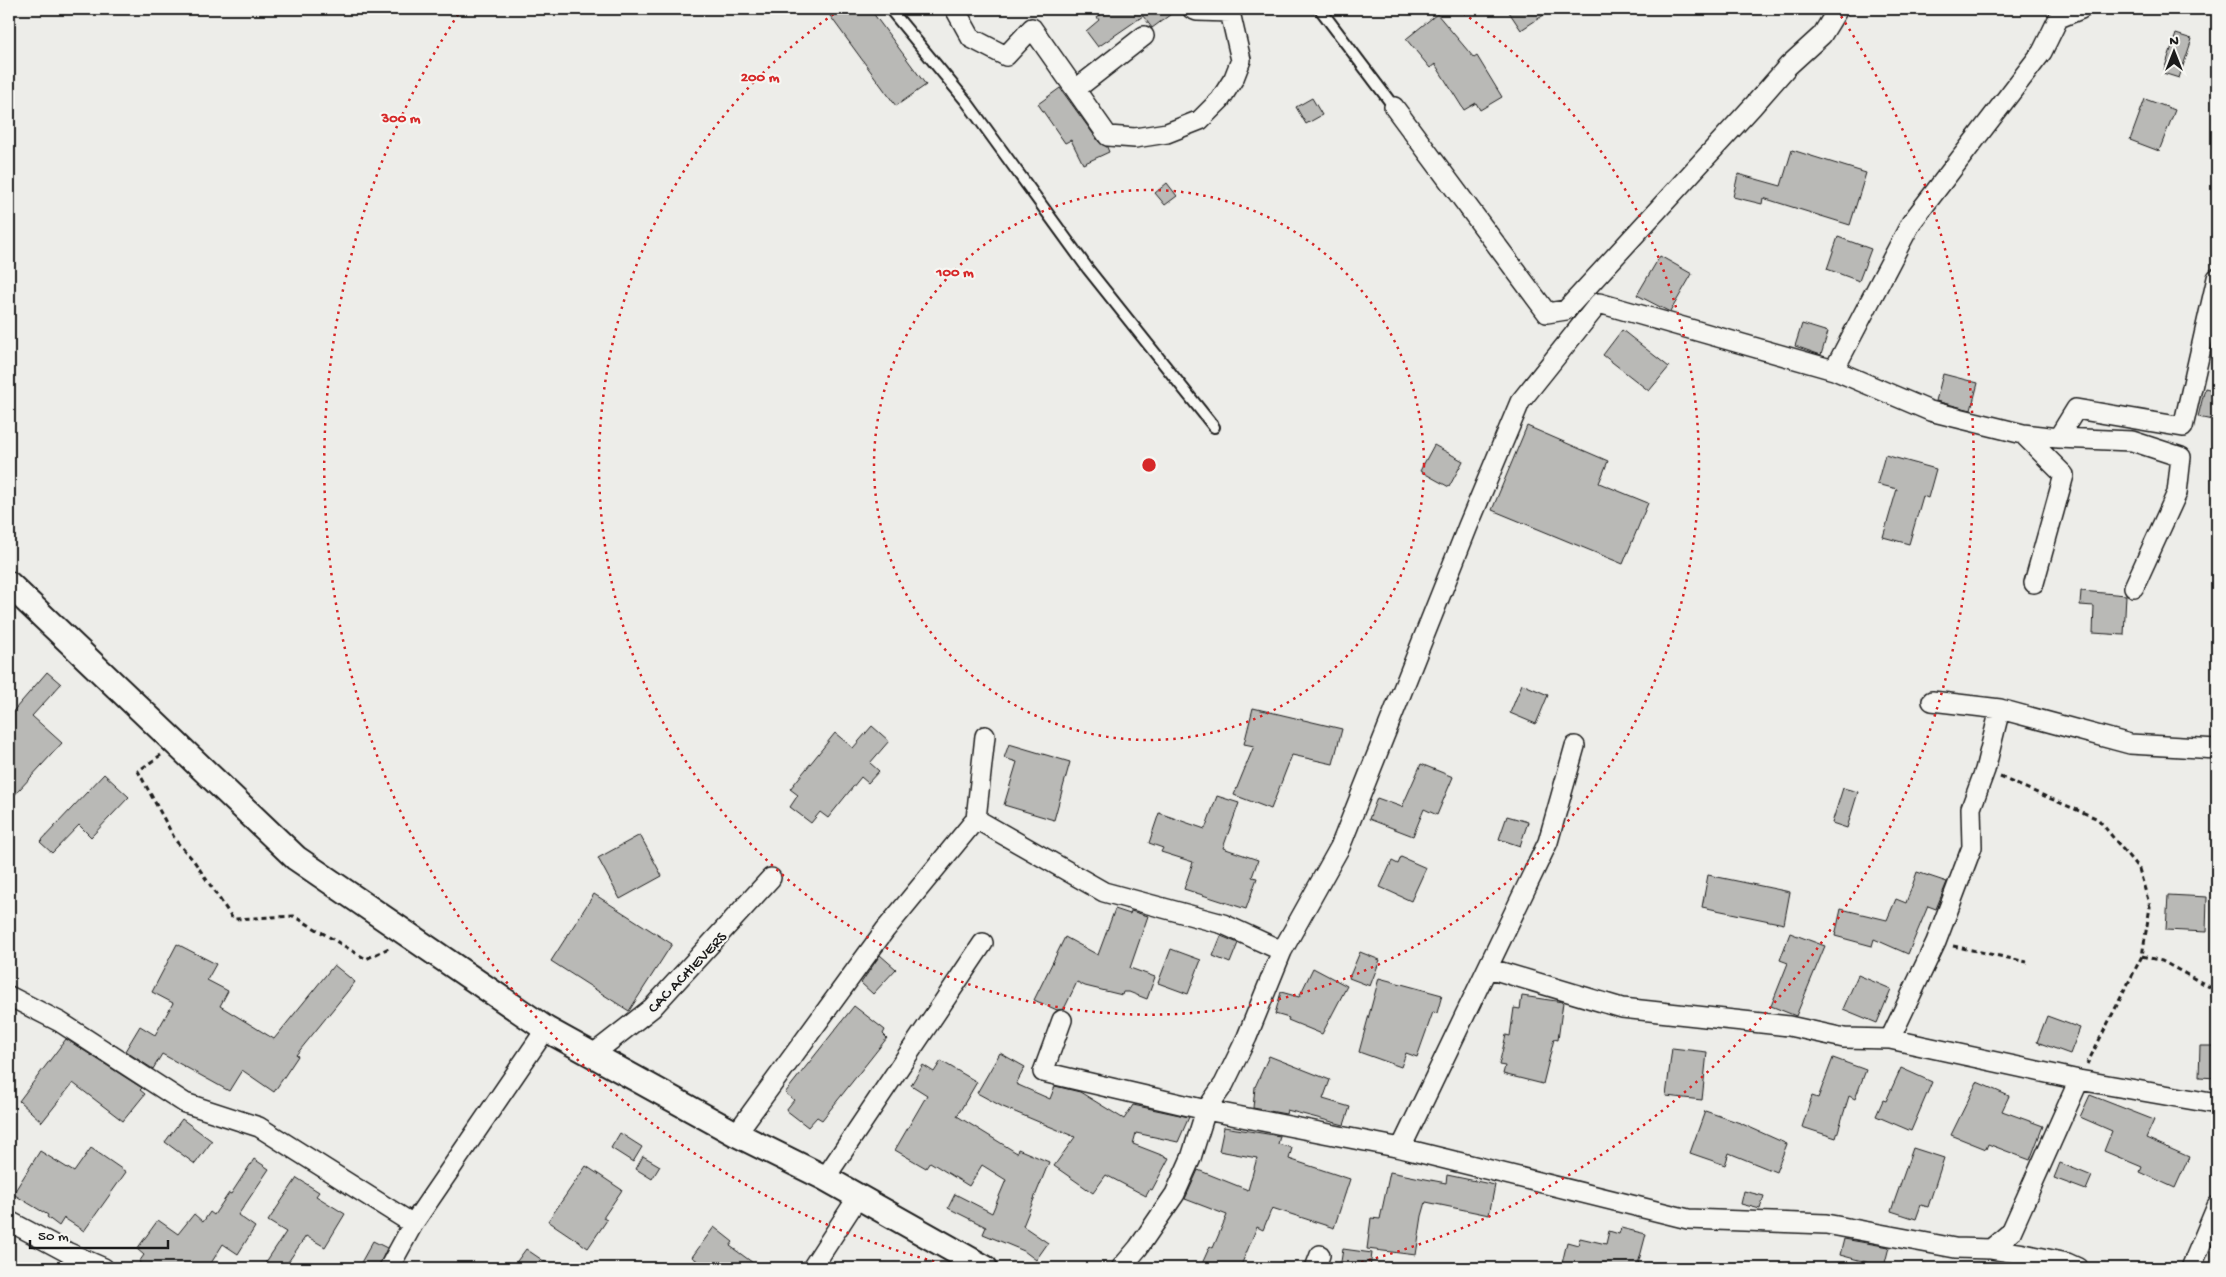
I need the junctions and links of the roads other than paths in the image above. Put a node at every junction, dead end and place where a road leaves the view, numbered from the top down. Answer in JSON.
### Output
{"nodes":[{"id":1,"x":890,"y":9,"type":"edge"},
{"id":2,"x":955,"y":9,"type":"edge"},
{"id":3,"x":1192,"y":9,"type":"edge"},
{"id":4,"x":1320,"y":9,"type":"edge"},
{"id":5,"x":1838,"y":9,"type":"edge"},
{"id":6,"x":2081,"y":9,"type":"edge"},
{"id":7,"x":2061,"y":14,"type":"edge"},
{"id":8,"x":1144,"y":36,"type":"dead end"},
{"id":9,"x":1076,"y":89,"type":"junction"},
{"id":10,"x":1394,"y":107,"type":"joint"},
{"id":11,"x":2217,"y":278,"type":"edge"},
{"id":12,"x":1834,"y":370,"type":"junction"},
{"id":13,"x":1214,"y":427,"type":"dead end"},
{"id":14,"x":2023,"y":434,"type":"junction"},
{"id":15,"x":2058,"y":438,"type":"junction"},
{"id":16,"x":2034,"y":583,"type":"dead end"},
{"id":17,"x":9,"y":584,"type":"edge"},
{"id":18,"x":2134,"y":587,"type":"dead end"},
{"id":19,"x":1932,"y":701,"type":"dead end"},
{"id":20,"x":2000,"y":710,"type":"junction"},
{"id":21,"x":985,"y":736,"type":"dead end"},
{"id":22,"x":1575,"y":746,"type":"dead end"},
{"id":23,"x":2217,"y":749,"type":"edge"},
{"id":24,"x":976,"y":819,"type":"junction"},
{"id":25,"x":771,"y":878,"type":"dead end"},
{"id":26,"x":983,"y":943,"type":"dead end"},
{"id":27,"x":1282,"y":951,"type":"junction"},
{"id":28,"x":1488,"y":968,"type":"junction"},
{"id":29,"x":9,"y":996,"type":"edge"},
{"id":30,"x":1062,"y":1020,"type":"dead end"},
{"id":31,"x":546,"y":1029,"type":"junction"},
{"id":32,"x":1890,"y":1039,"type":"junction"},
{"id":33,"x":592,"y":1055,"type":"junction"},
{"id":34,"x":2079,"y":1080,"type":"junction"},
{"id":35,"x":2217,"y":1104,"type":"edge"},
{"id":36,"x":1206,"y":1110,"type":"junction"},
{"id":37,"x":736,"y":1134,"type":"junction"},
{"id":38,"x":1401,"y":1148,"type":"junction"},
{"id":39,"x":826,"y":1178,"type":"junction"},
{"id":40,"x":858,"y":1197,"type":"junction"},
{"id":41,"x":2217,"y":1206,"type":"edge"},
{"id":42,"x":9,"y":1221,"type":"edge"},
{"id":43,"x":414,"y":1224,"type":"junction"},
{"id":44,"x":1990,"y":1249,"type":"junction"},
{"id":45,"x":104,"y":1268,"type":"edge"},
{"id":46,"x":389,"y":1268,"type":"edge"},
{"id":47,"x":812,"y":1268,"type":"edge"},
{"id":48,"x":985,"y":1268,"type":"edge"},
{"id":49,"x":1122,"y":1268,"type":"edge"},
{"id":50,"x":2078,"y":1268,"type":"edge"},
{"id":51,"x":2191,"y":1268,"type":"edge"}],
"edges":[{"from":1,"to":13,"type":"lane"},
{"from":2,"to":9,"type":"street"},
{"from":3,"to":9,"type":"street"},
{"from":4,"to":10,"type":"lane"},
{"from":5,"to":10,"type":"street"},
{"from":6,"to":7,"type":"street"},
{"from":7,"to":12,"type":"street"},
{"from":8,"to":9,"type":"street"},
{"from":11,"to":15,"type":"street"},
{"from":12,"to":14,"type":"street"},
{"from":12,"to":27,"type":"street"},
{"from":14,"to":15,"type":"street"},
{"from":14,"to":16,"type":"street"},
{"from":15,"to":18,"type":"street"},
{"from":17,"to":31,"type":"street"},
{"from":19,"to":20,"type":"street"},
{"from":20,"to":23,"type":"street"},
{"from":20,"to":32,"type":"street"},
{"from":21,"to":24,"type":"street"},
{"from":22,"to":28,"type":"street"},
{"from":24,"to":27,"type":"street"},
{"from":24,"to":37,"type":"street"},
{"from":25,"to":33,"type":"street","name":"CAC ACHIEVERS"},
{"from":26,"to":39,"type":"street"},
{"from":27,"to":36,"type":"street"},
{"from":28,"to":32,"type":"street"},
{"from":28,"to":38,"type":"street"},
{"from":29,"to":43,"type":"street"},
{"from":30,"to":36,"type":"street"},
{"from":31,"to":33,"type":"street"},
{"from":31,"to":43,"type":"street"},
{"from":32,"to":34,"type":"street"},
{"from":33,"to":37,"type":"street"},
{"from":34,"to":35,"type":"street"},
{"from":34,"to":44,"type":"street"},
{"from":36,"to":38,"type":"street"},
{"from":36,"to":49,"type":"street"},
{"from":37,"to":39,"type":"street"},
{"from":38,"to":44,"type":"street"},
{"from":39,"to":40,"type":"street"},
{"from":40,"to":47,"type":"street"},
{"from":40,"to":48,"type":"street"},
{"from":41,"to":51,"type":"street"},
{"from":42,"to":45,"type":"street"},
{"from":43,"to":46,"type":"street"},
{"from":44,"to":50,"type":"street"}]}
